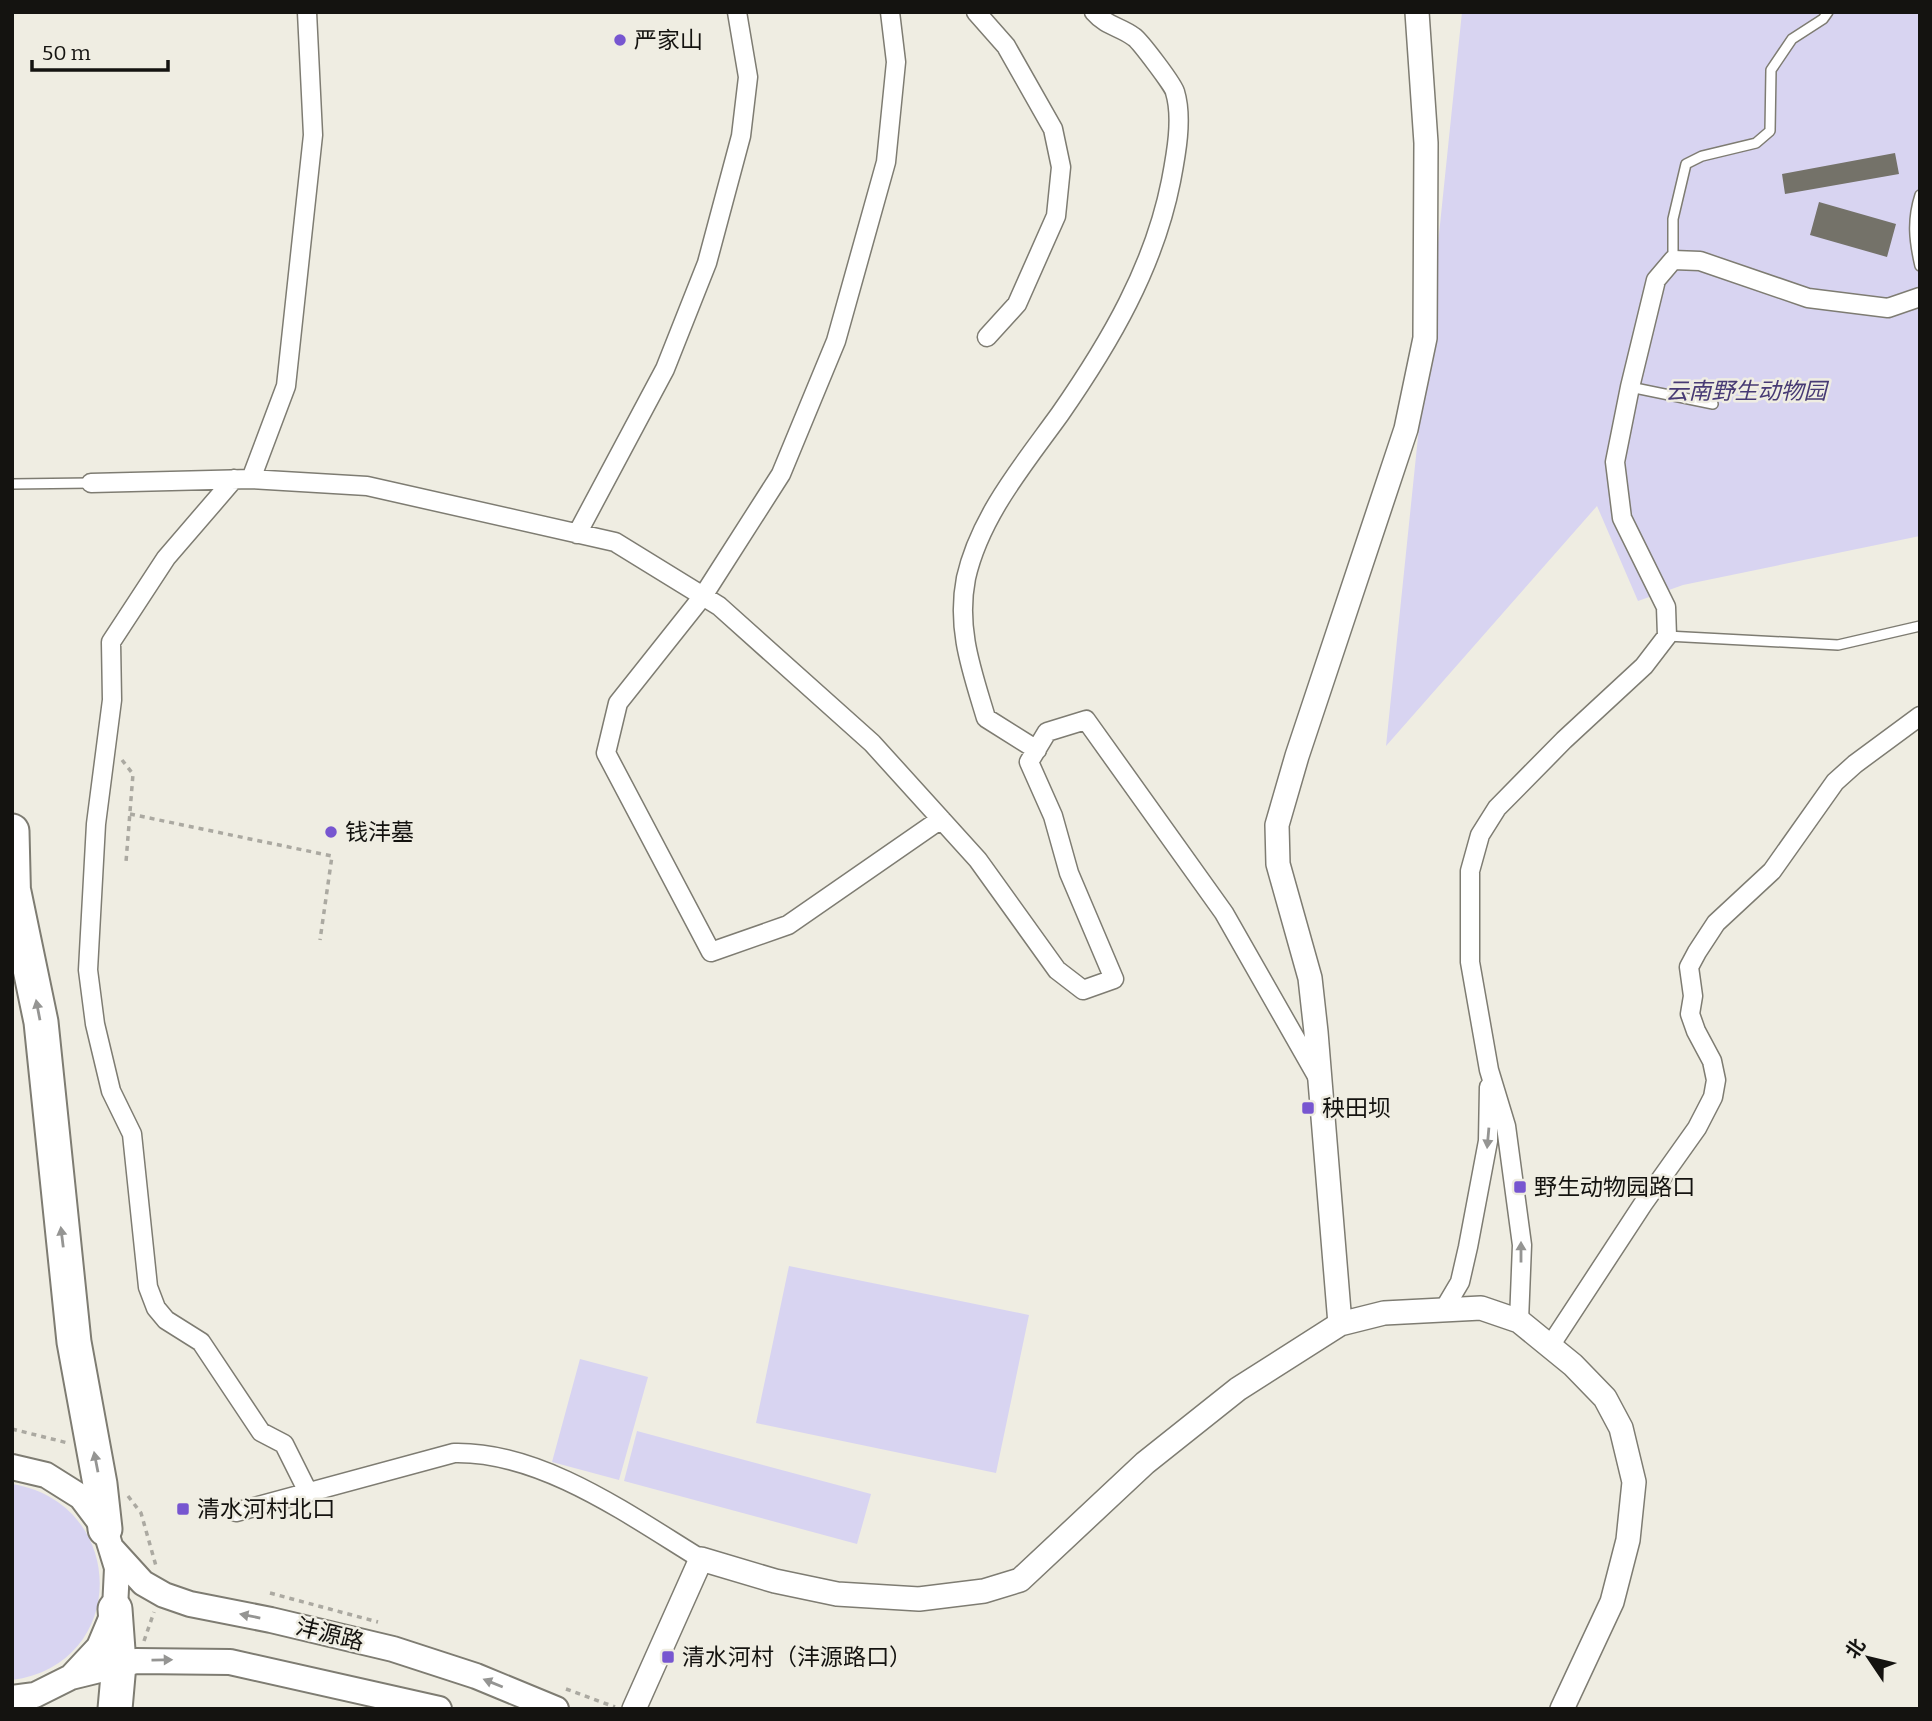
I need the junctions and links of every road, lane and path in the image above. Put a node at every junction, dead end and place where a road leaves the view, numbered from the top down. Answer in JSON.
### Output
{"nodes":[{"id":1,"x":307,"y":12,"type":"edge"},
{"id":2,"x":737,"y":12,"type":"edge"},
{"id":3,"x":890,"y":12,"type":"edge"},
{"id":4,"x":976,"y":12,"type":"edge"},
{"id":5,"x":1094,"y":12,"type":"edge"},
{"id":6,"x":1417,"y":12,"type":"edge"},
{"id":7,"x":1828,"y":12,"type":"edge"},
{"id":8,"x":1920,"y":195,"type":"edge"},
{"id":9,"x":1673,"y":260,"type":"junction"},
{"id":10,"x":1920,"y":266,"type":"edge"},
{"id":11,"x":1920,"y":297,"type":"edge"},
{"id":12,"x":987,"y":337,"type":"dead end"},
{"id":13,"x":1630,"y":387,"type":"junction"},
{"id":14,"x":1713,"y":404,"type":"dead end"},
{"id":15,"x":242,"y":479,"type":"junction"},
{"id":16,"x":91,"y":483,"type":"joint"},
{"id":17,"x":12,"y":484,"type":"edge"},
{"id":18,"x":577,"y":534,"type":"junction"},
{"id":19,"x":703,"y":596,"type":"junction"},
{"id":20,"x":1920,"y":626,"type":"edge"},
{"id":21,"x":1667,"y":636,"type":"junction"},
{"id":22,"x":1920,"y":716,"type":"edge"},
{"id":23,"x":107,"y":742,"type":"junction"},
{"id":24,"x":1037,"y":750,"type":"junction"},
{"id":25,"x":130,"y":814,"type":"junction"},
{"id":26,"x":941,"y":819,"type":"junction"},
{"id":27,"x":12,"y":831,"type":"edge"},
{"id":28,"x":126,"y":862,"type":"dead end"},
{"id":29,"x":14,"y":892,"type":"junction"},
{"id":30,"x":320,"y":940,"type":"dead end"},
{"id":31,"x":12,"y":990,"type":"edge"},
{"id":32,"x":1489,"y":1070,"type":"junction"},
{"id":33,"x":1318,"y":1079,"type":"junction"},
{"id":34,"x":1444,"y":1309,"type":"junction"},
{"id":35,"x":1519,"y":1321,"type":"junction"},
{"id":36,"x":1340,"y":1324,"type":"junction"},
{"id":37,"x":1550,"y":1346,"type":"junction"},
{"id":38,"x":12,"y":1467,"type":"edge"},
{"id":39,"x":308,"y":1492,"type":"junction"},
{"id":40,"x":236,"y":1512,"type":"dead end"},
{"id":41,"x":109,"y":1540,"type":"junction"},
{"id":42,"x":701,"y":1559,"type":"junction"},
{"id":43,"x":115,"y":1609,"type":"junction"},
{"id":44,"x":119,"y":1664,"type":"junction"},
{"id":45,"x":71,"y":1676,"type":"junction"},
{"id":46,"x":12,"y":1698,"type":"edge"},
{"id":47,"x":115,"y":1709,"type":"edge"},
{"id":48,"x":439,"y":1709,"type":"edge"},
{"id":49,"x":556,"y":1709,"type":"edge"},
{"id":50,"x":634,"y":1709,"type":"edge"},
{"id":51,"x":1562,"y":1709,"type":"edge"}],
"edges":[{"from":1,"to":15,"type":"street"},
{"from":2,"to":18,"type":"street"},
{"from":3,"to":19,"type":"street"},
{"from":4,"to":12,"type":"street"},
{"from":5,"to":24,"type":"street"},
{"from":6,"to":33,"type":"street"},
{"from":7,"to":9,"type":"lane"},
{"from":8,"to":10,"type":"lane"},
{"from":9,"to":11,"type":"street"},
{"from":9,"to":13,"type":"street"},
{"from":13,"to":14,"type":"lane"},
{"from":13,"to":21,"type":"street"},
{"from":15,"to":16,"type":"street"},
{"from":15,"to":18,"type":"street"},
{"from":15,"to":23,"type":"street"},
{"from":16,"to":17,"type":"lane"},
{"from":18,"to":19,"type":"street"},
{"from":19,"to":26,"type":"street"},
{"from":19,"to":26,"type":"street"},
{"from":20,"to":21,"type":"lane"},
{"from":21,"to":32,"type":"street"},
{"from":22,"to":37,"type":"street"},
{"from":23,"to":25,"type":"path"},
{"from":23,"to":39,"type":"street"},
{"from":24,"to":26,"type":"street"},
{"from":24,"to":33,"type":"street"},
{"from":25,"to":28,"type":"path"},
{"from":25,"to":30,"type":"path"},
{"from":27,"to":29,"type":"highway"},
{"from":29,"to":31,"type":"highway"},
{"from":41,"to":29,"type":"highway","one_way":true},
{"from":32,"to":34,"type":"street","one_way":true},
{"from":35,"to":32,"type":"street","one_way":true},
{"from":33,"to":36,"type":"street"},
{"from":34,"to":35,"type":"street"},
{"from":34,"to":36,"type":"street"},
{"from":35,"to":37,"type":"street"},
{"from":36,"to":42,"type":"street"},
{"from":37,"to":51,"type":"street"},
{"from":38,"to":41,"type":"main road","name":"沣源路"},
{"from":39,"to":40,"type":"street"},
{"from":39,"to":42,"type":"street"},
{"from":41,"to":43,"type":"main road"},
{"from":49,"to":41,"type":"main road","name":"沣源路","one_way":true},
{"from":42,"to":50,"type":"street"},
{"from":43,"to":44,"type":"highway"},
{"from":43,"to":45,"type":"main road"},
{"from":44,"to":45,"type":"main road"},
{"from":44,"to":47,"type":"highway"},
{"from":44,"to":48,"type":"main road","one_way":true},
{"from":45,"to":46,"type":"main road"}]}
